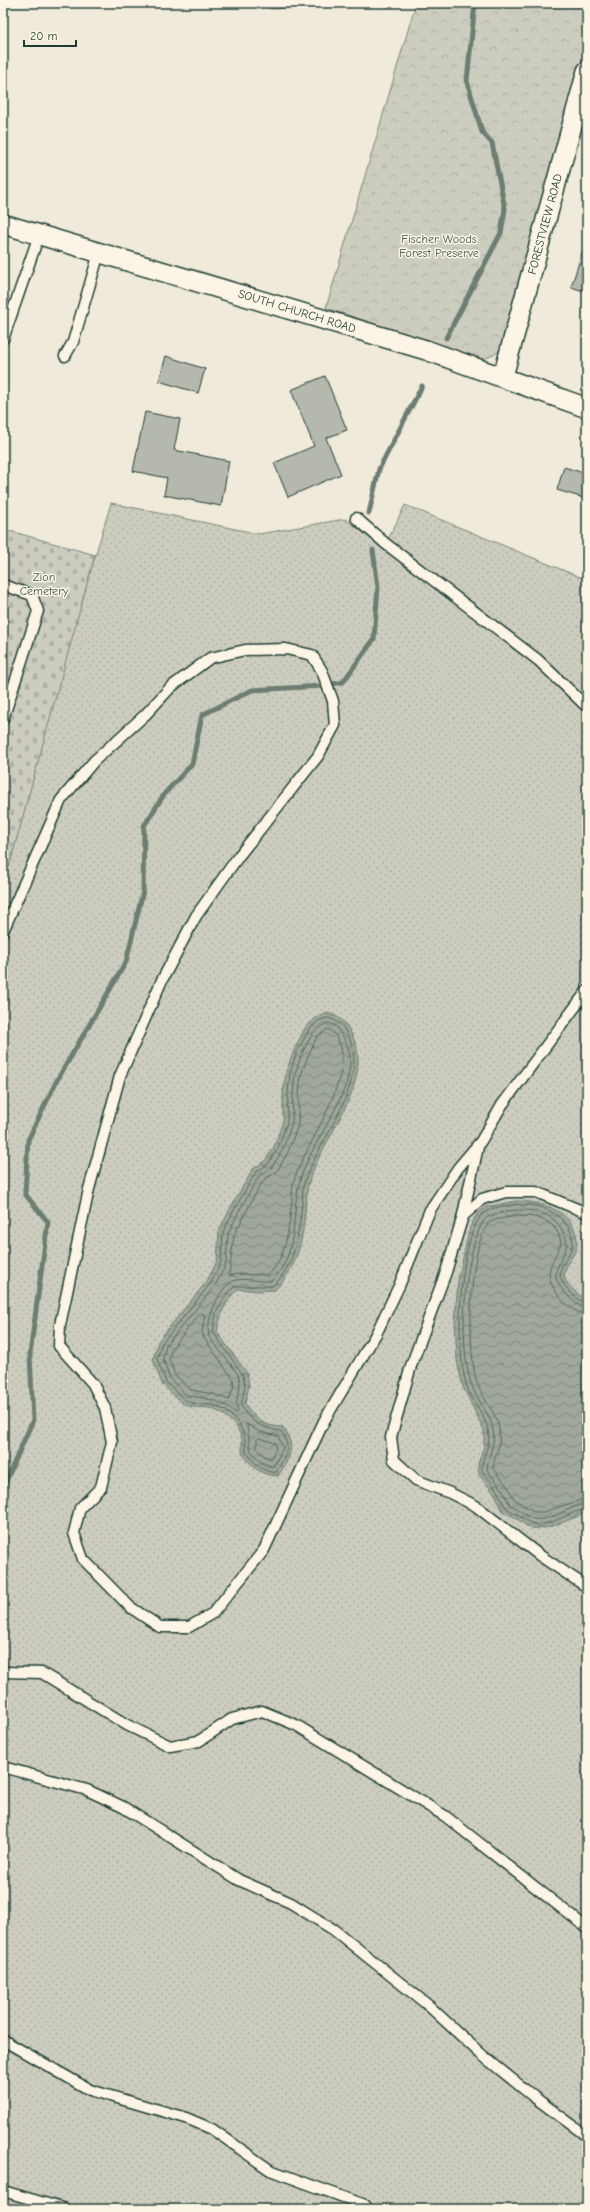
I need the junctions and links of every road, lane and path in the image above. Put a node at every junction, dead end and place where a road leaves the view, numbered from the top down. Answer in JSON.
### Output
{"nodes":[{"id":1,"x":587,"y":71,"type":"edge"},
{"id":2,"x":3,"y":224,"type":"edge"},
{"id":3,"x":39,"y":235,"type":"junction"},
{"id":4,"x":99,"y":252,"type":"junction"},
{"id":5,"x":3,"y":339,"type":"edge"},
{"id":6,"x":65,"y":356,"type":"dead end"},
{"id":7,"x":503,"y":376,"type":"junction"},
{"id":8,"x":587,"y":408,"type":"edge"},
{"id":9,"x":356,"y":518,"type":"dead end"},
{"id":10,"x":3,"y":585,"type":"edge"},
{"id":11,"x":587,"y":708,"type":"edge"},
{"id":12,"x":3,"y":719,"type":"edge"},
{"id":13,"x":3,"y":931,"type":"edge"},
{"id":14,"x":587,"y":991,"type":"edge"},
{"id":15,"x":478,"y":1145,"type":"junction"},
{"id":16,"x":587,"y":1213,"type":"edge"},
{"id":17,"x":463,"y":1216,"type":"junction"},
{"id":18,"x":587,"y":1587,"type":"edge"},
{"id":19,"x":3,"y":1672,"type":"edge"},
{"id":20,"x":3,"y":1767,"type":"edge"},
{"id":21,"x":587,"y":1928,"type":"edge"},
{"id":22,"x":3,"y":2040,"type":"edge"},
{"id":23,"x":587,"y":2136,"type":"edge"},
{"id":24,"x":3,"y":2191,"type":"edge"},
{"id":25,"x":65,"y":2209,"type":"edge"},
{"id":26,"x":367,"y":2209,"type":"edge"}],
"edges":[{"from":1,"to":7,"type":"street","name":"FORESTVIEW ROAD"},
{"from":2,"to":3,"type":"street","name":"SOUTH CHURCH ROAD"},
{"from":3,"to":4,"type":"street","name":"SOUTH CHURCH ROAD"},
{"from":3,"to":5,"type":"lane"},
{"from":4,"to":6,"type":"lane"},
{"from":4,"to":7,"type":"street","name":"SOUTH CHURCH ROAD"},
{"from":7,"to":8,"type":"street","name":"SOUTH CHURCH ROAD"},
{"from":9,"to":11,"type":"lane"},
{"from":10,"to":12,"type":"lane"},
{"from":13,"to":15,"type":"lane"},
{"from":14,"to":15,"type":"lane"},
{"from":15,"to":17,"type":"lane"},
{"from":16,"to":17,"type":"lane"},
{"from":17,"to":18,"type":"lane"},
{"from":19,"to":21,"type":"lane"},
{"from":20,"to":23,"type":"lane"},
{"from":22,"to":26,"type":"lane"},
{"from":24,"to":25,"type":"lane"}]}
